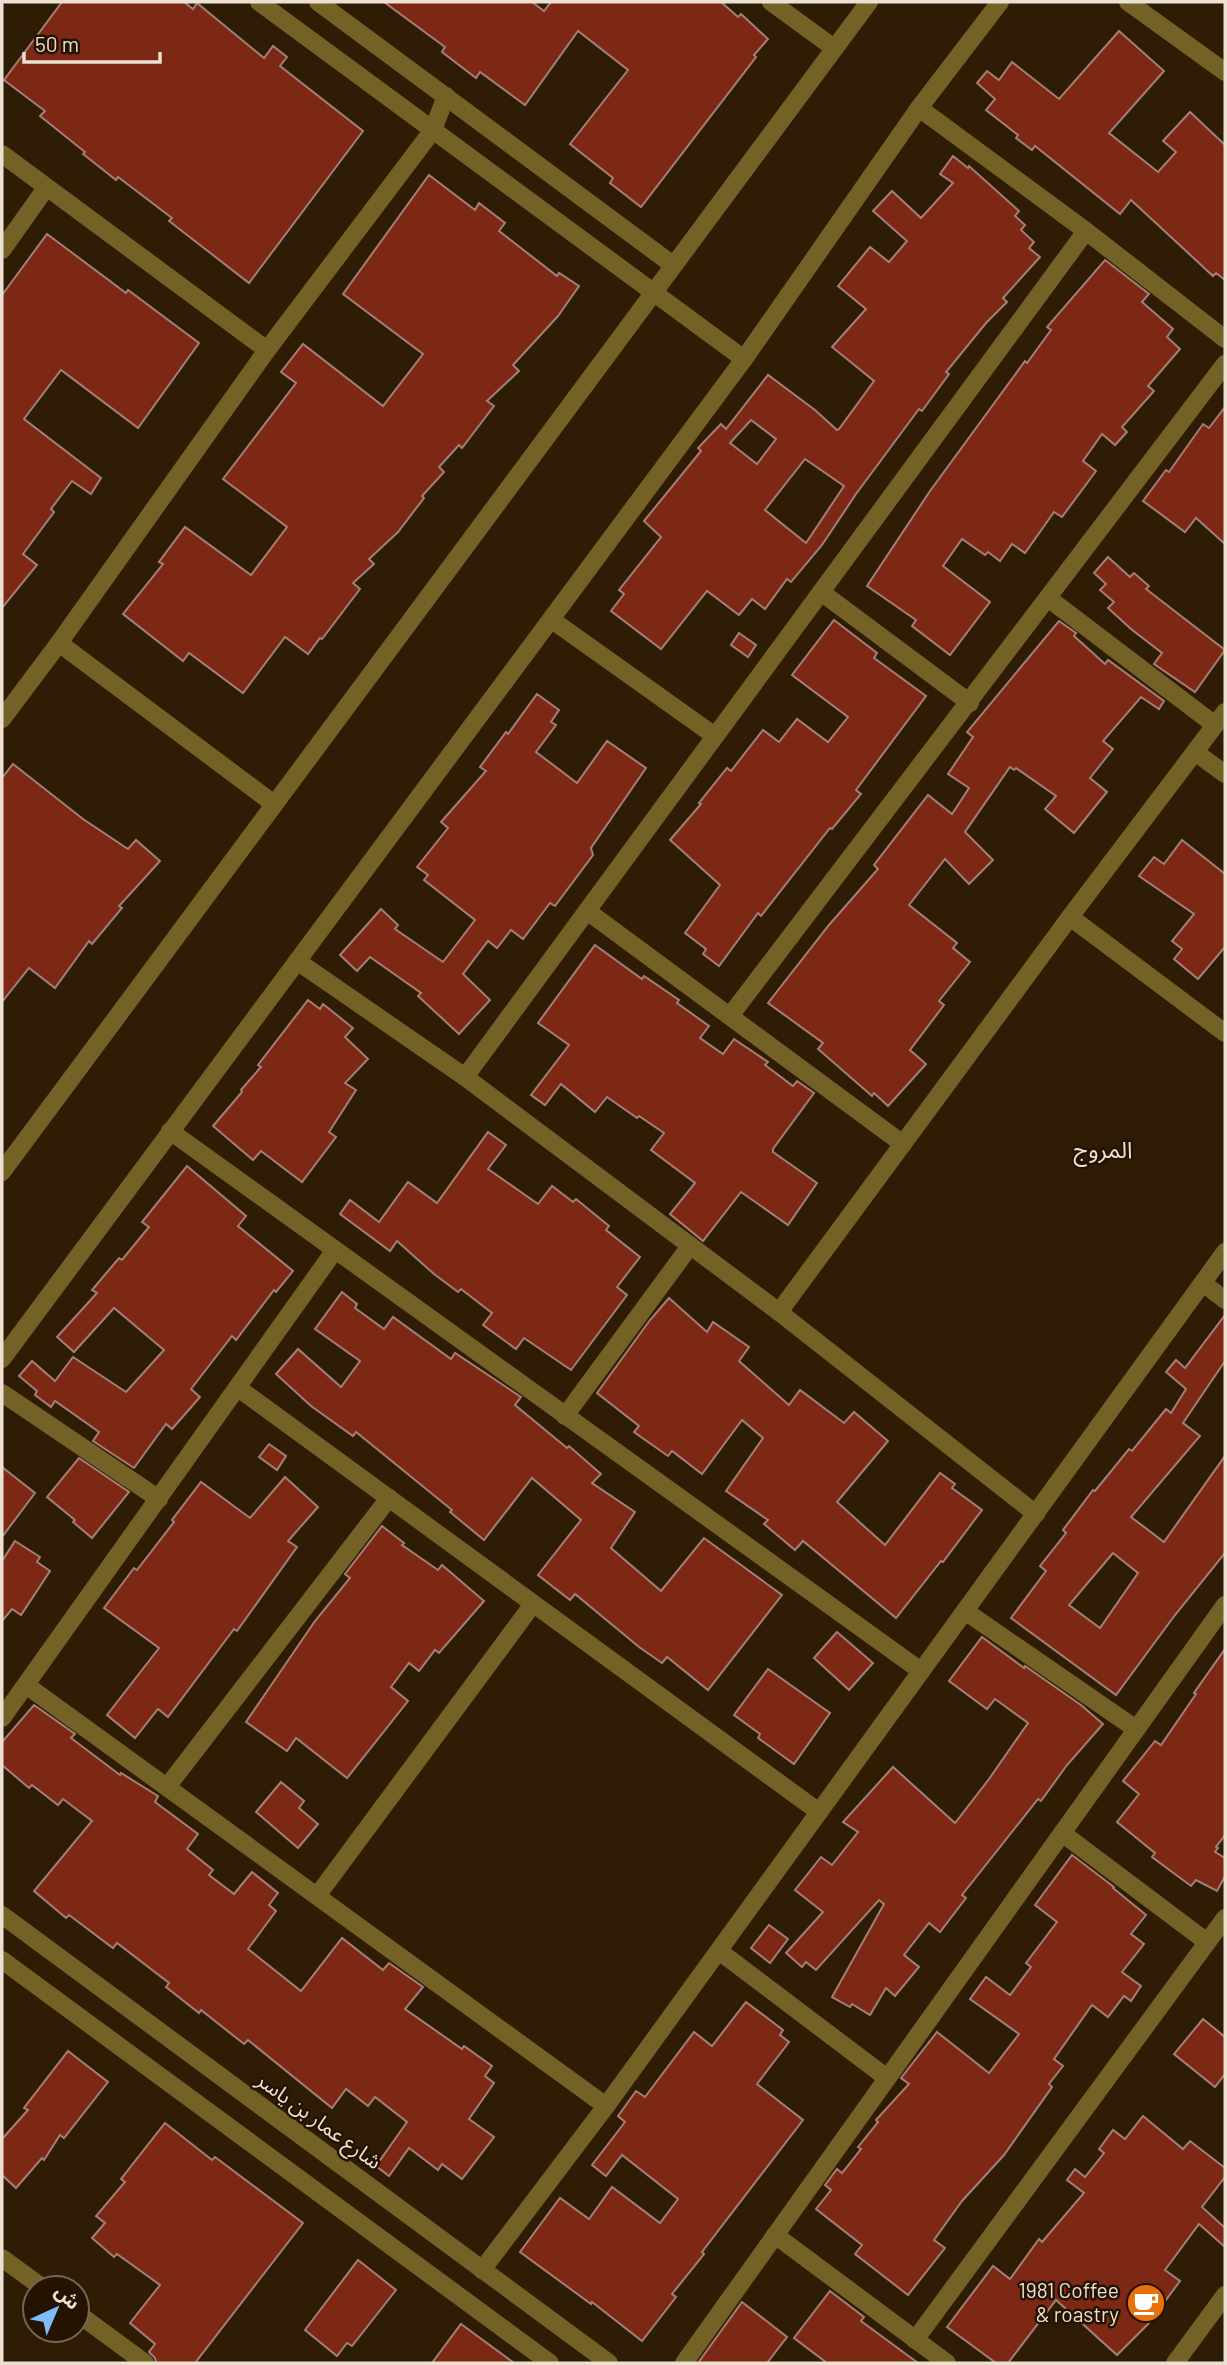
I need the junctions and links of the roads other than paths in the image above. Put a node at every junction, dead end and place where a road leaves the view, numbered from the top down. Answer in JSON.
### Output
{"nodes":[{"id":1,"x":258,"y":2,"type":"edge"},
{"id":2,"x":318,"y":2,"type":"edge"},
{"id":3,"x":771,"y":2,"type":"edge"},
{"id":4,"x":869,"y":2,"type":"edge"},
{"id":5,"x":1000,"y":2,"type":"edge"},
{"id":6,"x":1128,"y":2,"type":"edge"},
{"id":7,"x":834,"y":48,"type":"junction"},
{"id":8,"x":1225,"y":72,"type":"edge"},
{"id":9,"x":451,"y":101,"type":"junction"},
{"id":10,"x":919,"y":108,"type":"junction"},
{"id":11,"x":436,"y":123,"type":"junction"},
{"id":12,"x":2,"y":154,"type":"edge"},
{"id":13,"x":46,"y":188,"type":"junction"},
{"id":14,"x":1086,"y":231,"type":"junction"},
{"id":15,"x":2,"y":250,"type":"edge"},
{"id":16,"x":673,"y":265,"type":"junction"},
{"id":17,"x":653,"y":292,"type":"junction"},
{"id":18,"x":1225,"y":339,"type":"edge"},
{"id":19,"x":267,"y":350,"type":"junction"},
{"id":20,"x":744,"y":359,"type":"junction"},
{"id":21,"x":1225,"y":364,"type":"edge"},
{"id":22,"x":821,"y":593,"type":"junction"},
{"id":23,"x":1048,"y":598,"type":"junction"},
{"id":24,"x":552,"y":620,"type":"junction"},
{"id":25,"x":59,"y":643,"type":"junction"},
{"id":26,"x":970,"y":703,"type":"junction"},
{"id":27,"x":2,"y":719,"type":"edge"},
{"id":28,"x":1220,"y":719,"type":"edge"},
{"id":29,"x":715,"y":736,"type":"junction"},
{"id":30,"x":1195,"y":752,"type":"junction"},
{"id":31,"x":1225,"y":774,"type":"edge"},
{"id":32,"x":274,"y":804,"type":"junction"},
{"id":33,"x":587,"y":911,"type":"junction"},
{"id":34,"x":1070,"y":917,"type":"junction"},
{"id":35,"x":297,"y":961,"type":"junction"},
{"id":36,"x":730,"y":1016,"type":"junction"},
{"id":37,"x":1225,"y":1033,"type":"edge"},
{"id":38,"x":465,"y":1077,"type":"junction"},
{"id":39,"x":170,"y":1131,"type":"junction"},
{"id":40,"x":903,"y":1144,"type":"junction"},
{"id":41,"x":2,"y":1172,"type":"edge"},
{"id":42,"x":690,"y":1246,"type":"junction"},
{"id":43,"x":335,"y":1250,"type":"junction"},
{"id":44,"x":1225,"y":1252,"type":"edge"},
{"id":45,"x":1203,"y":1283,"type":"junction"},
{"id":46,"x":1225,"y":1300,"type":"edge"},
{"id":47,"x":779,"y":1312,"type":"junction"},
{"id":48,"x":2,"y":1360,"type":"edge"},
{"id":49,"x":238,"y":1388,"type":"junction"},
{"id":50,"x":2,"y":1393,"type":"edge"},
{"id":51,"x":565,"y":1416,"type":"junction"},
{"id":52,"x":389,"y":1498,"type":"junction"},
{"id":53,"x":159,"y":1499,"type":"junction"},
{"id":54,"x":1036,"y":1514,"type":"junction"},
{"id":55,"x":533,"y":1604,"type":"junction"},
{"id":56,"x":1225,"y":1605,"type":"edge"},
{"id":57,"x":965,"y":1611,"type":"junction"},
{"id":58,"x":921,"y":1671,"type":"junction"},
{"id":59,"x":26,"y":1685,"type":"junction"},
{"id":60,"x":2,"y":1718,"type":"edge"},
{"id":61,"x":1136,"y":1729,"type":"junction"},
{"id":62,"x":167,"y":1787,"type":"junction"},
{"id":63,"x":819,"y":1812,"type":"junction"},
{"id":64,"x":1062,"y":1833,"type":"junction"},
{"id":65,"x":317,"y":1896,"type":"junction"},
{"id":66,"x":2,"y":1915,"type":"edge"},
{"id":67,"x":1225,"y":1918,"type":"edge"},
{"id":68,"x":1207,"y":1942,"type":"junction"},
{"id":69,"x":719,"y":1951,"type":"junction"},
{"id":70,"x":2,"y":1960,"type":"edge"},
{"id":71,"x":887,"y":2078,"type":"junction"},
{"id":72,"x":606,"y":2106,"type":"junction"},
{"id":73,"x":775,"y":2235,"type":"junction"},
{"id":74,"x":4,"y":2265,"type":"edge"},
{"id":75,"x":482,"y":2270,"type":"junction"},
{"id":76,"x":21,"y":2275,"type":"edge"},
{"id":77,"x":1225,"y":2294,"type":"edge"},
{"id":78,"x":91,"y":2323,"type":"edge"},
{"id":79,"x":915,"y":2340,"type":"junction"},
{"id":80,"x":145,"y":2363,"type":"edge"},
{"id":81,"x":550,"y":2363,"type":"edge"},
{"id":82,"x":609,"y":2363,"type":"edge"},
{"id":83,"x":684,"y":2363,"type":"edge"},
{"id":84,"x":947,"y":2363,"type":"edge"},
{"id":85,"x":1175,"y":2363,"type":"edge"}],
"edges":[{"from":1,"to":11,"type":"street"},
{"from":2,"to":9,"type":"street"},
{"from":3,"to":7,"type":"street"},
{"from":4,"to":7,"type":"street"},
{"from":5,"to":10,"type":"street"},
{"from":6,"to":8,"type":"street"},
{"from":7,"to":16,"type":"street"},
{"from":9,"to":11,"type":"street"},
{"from":9,"to":16,"type":"street"},
{"from":10,"to":14,"type":"street"},
{"from":10,"to":20,"type":"street"},
{"from":11,"to":17,"type":"street"},
{"from":11,"to":19,"type":"street"},
{"from":12,"to":13,"type":"street"},
{"from":13,"to":15,"type":"street"},
{"from":13,"to":19,"type":"street"},
{"from":14,"to":18,"type":"street"},
{"from":14,"to":22,"type":"street"},
{"from":16,"to":17,"type":"street"},
{"from":17,"to":20,"type":"street"},
{"from":17,"to":32,"type":"street"},
{"from":19,"to":25,"type":"street"},
{"from":20,"to":24,"type":"street"},
{"from":21,"to":23,"type":"street"},
{"from":22,"to":26,"type":"street"},
{"from":22,"to":29,"type":"street"},
{"from":23,"to":26,"type":"street"},
{"from":23,"to":28,"type":"street"},
{"from":24,"to":29,"type":"street"},
{"from":24,"to":35,"type":"street"},
{"from":25,"to":27,"type":"street"},
{"from":25,"to":32,"type":"street"},
{"from":26,"to":36,"type":"street"},
{"from":28,"to":30,"type":"street"},
{"from":29,"to":33,"type":"street"},
{"from":30,"to":31,"type":"street"},
{"from":30,"to":34,"type":"street"},
{"from":32,"to":41,"type":"street"},
{"from":33,"to":36,"type":"street"},
{"from":33,"to":38,"type":"street"},
{"from":34,"to":37,"type":"street"},
{"from":34,"to":40,"type":"street"},
{"from":35,"to":38,"type":"street"},
{"from":35,"to":39,"type":"street"},
{"from":36,"to":40,"type":"street"},
{"from":38,"to":42,"type":"street"},
{"from":39,"to":43,"type":"street"},
{"from":39,"to":48,"type":"street"},
{"from":40,"to":47,"type":"street"},
{"from":42,"to":47,"type":"street"},
{"from":42,"to":51,"type":"street"},
{"from":43,"to":49,"type":"street"},
{"from":43,"to":51,"type":"street"},
{"from":44,"to":45,"type":"street"},
{"from":45,"to":46,"type":"street"},
{"from":45,"to":54,"type":"street"},
{"from":47,"to":54,"type":"street"},
{"from":49,"to":52,"type":"street"},
{"from":49,"to":53,"type":"street"},
{"from":50,"to":53,"type":"street"},
{"from":51,"to":58,"type":"street"},
{"from":52,"to":55,"type":"street"},
{"from":52,"to":62,"type":"street"},
{"from":53,"to":59,"type":"street"},
{"from":54,"to":57,"type":"street"},
{"from":55,"to":63,"type":"street"},
{"from":55,"to":65,"type":"street"},
{"from":56,"to":61,"type":"street"},
{"from":57,"to":58,"type":"street"},
{"from":57,"to":61,"type":"street"},
{"from":58,"to":63,"type":"street"},
{"from":59,"to":60,"type":"street"},
{"from":59,"to":62,"type":"street"},
{"from":61,"to":64,"type":"street"},
{"from":62,"to":65,"type":"street"},
{"from":63,"to":69,"type":"street"},
{"from":64,"to":68,"type":"street"},
{"from":64,"to":71,"type":"street"},
{"from":65,"to":72,"type":"street"},
{"from":66,"to":75,"type":"street","name":"شارع عمار بن ياسر"},
{"from":67,"to":68,"type":"street"},
{"from":68,"to":79,"type":"street"},
{"from":69,"to":71,"type":"street"},
{"from":69,"to":72,"type":"street"},
{"from":70,"to":81,"type":"street"},
{"from":71,"to":73,"type":"street"},
{"from":72,"to":75,"type":"street"},
{"from":73,"to":79,"type":"street"},
{"from":73,"to":83,"type":"street"},
{"from":74,"to":76,"type":"street"},
{"from":75,"to":82,"type":"street","name":"شارع عمار بن ياسر"},
{"from":77,"to":85,"type":"street"},
{"from":78,"to":80,"type":"street"},
{"from":79,"to":84,"type":"street"}]}
